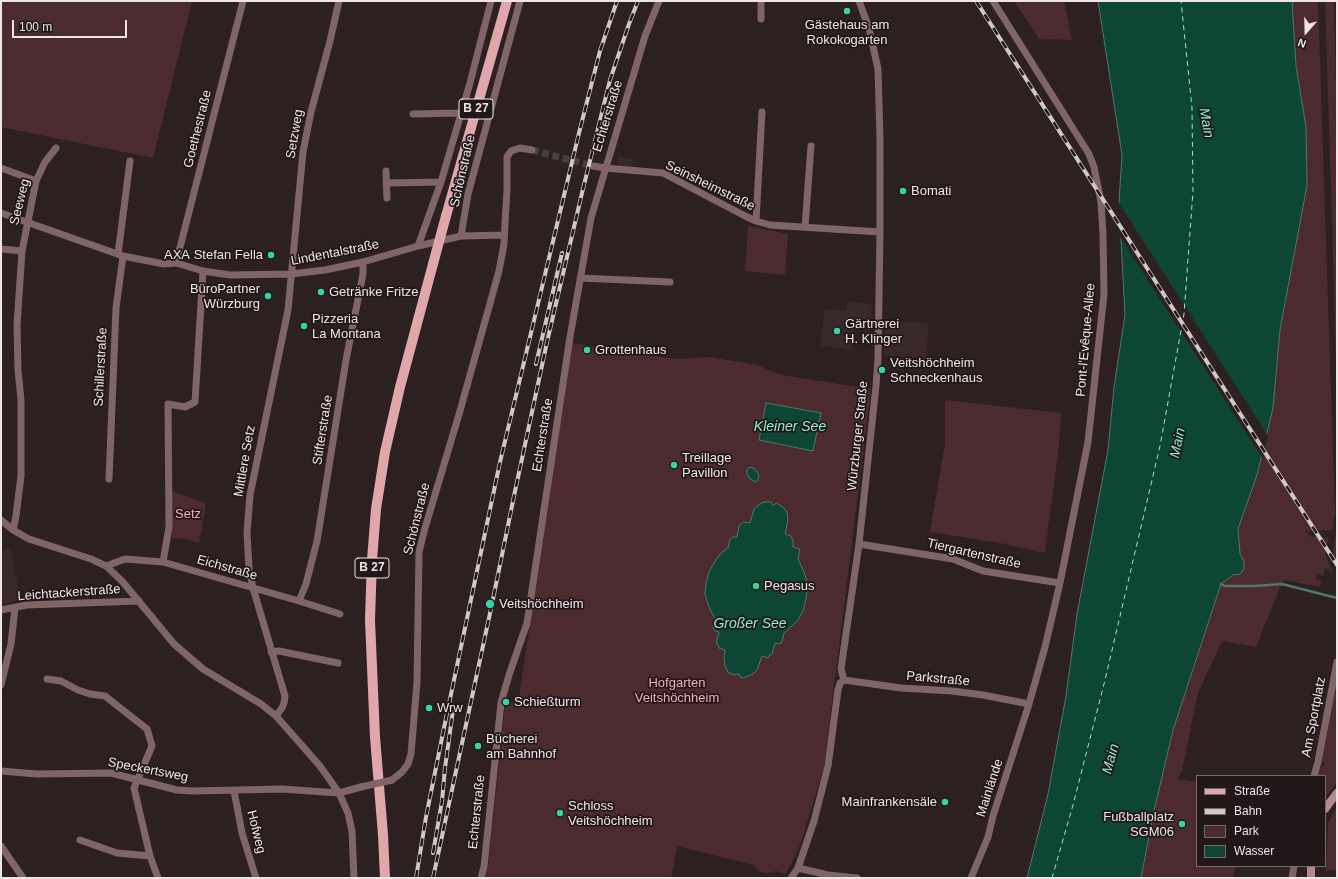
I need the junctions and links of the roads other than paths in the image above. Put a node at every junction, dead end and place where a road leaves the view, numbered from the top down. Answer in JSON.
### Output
{"nodes":[{"id":1,"x":243,"y":1,"type":"edge"},
{"id":2,"x":339,"y":1,"type":"edge"},
{"id":3,"x":491,"y":1,"type":"edge"},
{"id":4,"x":507,"y":1,"type":"edge"},
{"id":5,"x":520,"y":1,"type":"edge"},
{"id":6,"x":659,"y":1,"type":"edge"},
{"id":7,"x":761,"y":1,"type":"edge"},
{"id":8,"x":859,"y":1,"type":"edge"},
{"id":9,"x":993,"y":1,"type":"edge"},
{"id":10,"x":761,"y":19,"type":"dead end"},
{"id":11,"x":762,"y":112,"type":"dead end"},
{"id":12,"x":461,"y":113,"type":"junction"},
{"id":13,"x":413,"y":114,"type":"dead end"},
{"id":14,"x":811,"y":146,"type":"dead end"},
{"id":15,"x":56,"y":148,"type":"dead end"},
{"id":16,"x":532,"y":150,"type":"tunnel mouth"},
{"id":17,"x":130,"y":161,"type":"dead end"},
{"id":18,"x":593,"y":166,"type":"tunnel mouth"},
{"id":19,"x":1,"y":168,"type":"edge"},
{"id":20,"x":605,"y":168,"type":"junction"},
{"id":21,"x":386,"y":171,"type":"dead end"},
{"id":22,"x":36,"y":181,"type":"junction"},
{"id":23,"x":441,"y":182,"type":"junction"},
{"id":24,"x":386,"y":183,"type":"junction"},
{"id":25,"x":386,"y":198,"type":"dead end"},
{"id":26,"x":1,"y":213,"type":"edge"},
{"id":27,"x":756,"y":221,"type":"junction"},
{"id":28,"x":27,"y":223,"type":"junction"},
{"id":29,"x":805,"y":227,"type":"junction"},
{"id":30,"x":880,"y":232,"type":"junction"},
{"id":31,"x":504,"y":234,"type":"junction"},
{"id":32,"x":461,"y":236,"type":"junction"},
{"id":33,"x":418,"y":246,"type":"junction"},
{"id":34,"x":1,"y":249,"type":"edge"},
{"id":35,"x":22,"y":251,"type":"junction"},
{"id":36,"x":120,"y":255,"type":"junction"},
{"id":37,"x":363,"y":262,"type":"junction"},
{"id":38,"x":176,"y":263,"type":"junction"},
{"id":39,"x":203,"y":271,"type":"junction"},
{"id":40,"x":291,"y":274,"type":"junction"},
{"id":41,"x":580,"y":278,"type":"junction"},
{"id":42,"x":670,"y":282,"type":"dead end"},
{"id":43,"x":109,"y":479,"type":"dead end"},
{"id":44,"x":1,"y":520,"type":"edge"},
{"id":45,"x":13,"y":530,"type":"junction"},
{"id":46,"x":859,"y":544,"type":"junction"},
{"id":47,"x":163,"y":562,"type":"junction"},
{"id":48,"x":106,"y":566,"type":"junction"},
{"id":49,"x":1060,"y":583,"type":"junction"},
{"id":50,"x":253,"y":588,"type":"junction"},
{"id":51,"x":139,"y":601,"type":"junction"},
{"id":52,"x":299,"y":601,"type":"junction"},
{"id":53,"x":15,"y":608,"type":"junction"},
{"id":54,"x":1,"y":610,"type":"edge"},
{"id":55,"x":340,"y":614,"type":"dead end"},
{"id":56,"x":271,"y":652,"type":"junction"},
{"id":57,"x":1337,"y":662,"type":"edge"},
{"id":58,"x":338,"y":663,"type":"dead end"},
{"id":59,"x":47,"y":679,"type":"dead end"},
{"id":60,"x":844,"y":680,"type":"junction"},
{"id":61,"x":1,"y":685,"type":"edge"},
{"id":62,"x":1029,"y":704,"type":"junction"},
{"id":63,"x":276,"y":716,"type":"junction"},
{"id":64,"x":1,"y":771,"type":"edge"},
{"id":65,"x":1314,"y":775,"type":"edge"},
{"id":66,"x":137,"y":780,"type":"junction"},
{"id":67,"x":234,"y":791,"type":"junction"},
{"id":68,"x":1337,"y":792,"type":"edge"},
{"id":69,"x":339,"y":793,"type":"junction"},
{"id":70,"x":1326,"y":808,"type":"edge"},
{"id":71,"x":80,"y":840,"type":"dead end"},
{"id":72,"x":1,"y":846,"type":"edge"},
{"id":73,"x":150,"y":856,"type":"junction"},
{"id":74,"x":1294,"y":867,"type":"edge"},
{"id":75,"x":1311,"y":867,"type":"edge"},
{"id":76,"x":798,"y":868,"type":"junction"},
{"id":77,"x":23,"y":878,"type":"edge"},
{"id":78,"x":158,"y":878,"type":"edge"},
{"id":79,"x":256,"y":878,"type":"edge"},
{"id":80,"x":354,"y":878,"type":"edge"},
{"id":81,"x":384,"y":878,"type":"edge"},
{"id":82,"x":481,"y":878,"type":"edge"},
{"id":83,"x":791,"y":878,"type":"edge"},
{"id":84,"x":857,"y":878,"type":"edge"},
{"id":85,"x":972,"y":878,"type":"edge"},
{"id":86,"x":1292,"y":878,"type":"edge"},
{"id":87,"x":1311,"y":878,"type":"edge"}],
"edges":[{"from":1,"to":38,"type":"street","name":"Goethestraße"},
{"from":2,"to":40,"type":"street","name":"Setzweg"},
{"from":3,"to":12,"type":"street"},
{"from":4,"to":81,"type":"main road","number":"B 27","bridge":true},
{"from":5,"to":32,"type":"street","name":"Schönstraße"},
{"from":6,"to":20,"type":"street","name":"Echterstraße"},
{"from":7,"to":10,"type":"street"},
{"from":8,"to":30,"type":"street","name":"Würzburger Straße"},
{"from":9,"to":49,"type":"street","name":"Pont-l'Evêque-Allee"},
{"from":11,"to":27,"type":"street","name":"Seinsheimstraße"},
{"from":12,"to":13,"type":"street"},
{"from":12,"to":23,"type":"street"},
{"from":14,"to":29,"type":"street"},
{"from":15,"to":22,"type":"street","name":"Seeweg"},
{"from":16,"to":31,"type":"street","name":"Schönstraße"},
{"from":17,"to":36,"type":"street"},
{"from":18,"to":20,"type":"street"},
{"from":19,"to":22,"type":"street"},
{"from":20,"to":27,"type":"street","name":"Seinsheimstraße"},
{"from":20,"to":41,"type":"street","name":"Echterstraße"},
{"from":21,"to":24,"type":"street"},
{"from":22,"to":28,"type":"street","name":"Seeweg"},
{"from":23,"to":24,"type":"street"},
{"from":23,"to":33,"type":"street"},
{"from":24,"to":25,"type":"street"},
{"from":26,"to":28,"type":"street","name":"Lindentalstraße"},
{"from":27,"to":29,"type":"street","name":"Seinsheimstraße"},
{"from":28,"to":35,"type":"street","name":"Seeweg"},
{"from":28,"to":36,"type":"street","name":"Lindentalstraße"},
{"from":29,"to":30,"type":"street","name":"Seinsheimstraße"},
{"from":30,"to":46,"type":"street","name":"Würzburger Straße"},
{"from":31,"to":32,"type":"street"},
{"from":31,"to":69,"type":"street","name":"Schönstraße","bridge":true},
{"from":32,"to":33,"type":"street","name":"Lindentalstraße"},
{"from":33,"to":37,"type":"street","name":"Lindentalstraße"},
{"from":34,"to":35,"type":"street"},
{"from":35,"to":45,"type":"street","name":"Seeweg"},
{"from":36,"to":38,"type":"street","name":"Lindentalstraße"},
{"from":36,"to":43,"type":"street","name":"Schillerstraße"},
{"from":37,"to":40,"type":"street","name":"Lindentalstraße"},
{"from":37,"to":52,"type":"street","name":"Stifterstraße"},
{"from":38,"to":39,"type":"street","name":"Lindentalstraße"},
{"from":39,"to":40,"type":"street","name":"Lindentalstraße"},
{"from":39,"to":47,"type":"street"},
{"from":40,"to":50,"type":"street","name":"Mittlere Setz"},
{"from":41,"to":42,"type":"street"},
{"from":41,"to":82,"type":"street","name":"Echterstraße"},
{"from":44,"to":45,"type":"street"},
{"from":45,"to":48,"type":"street"},
{"from":46,"to":49,"type":"street","name":"Tiergartenstraße"},
{"from":46,"to":60,"type":"street","name":"Würzburger Straße"},
{"from":47,"to":48,"type":"street","name":"Eichstraße"},
{"from":47,"to":50,"type":"street","name":"Eichstraße"},
{"from":48,"to":51,"type":"street"},
{"from":49,"to":62,"type":"street","name":"Pont-l'Evêque-Allee"},
{"from":50,"to":52,"type":"street","name":"Eichstraße"},
{"from":50,"to":56,"type":"street","name":"Mittlere Setz"},
{"from":51,"to":53,"type":"street","name":"Leichtackerstraße"},
{"from":51,"to":63,"type":"street"},
{"from":52,"to":55,"type":"street","name":"Eichstraße"},
{"from":53,"to":54,"type":"street","name":"Leichtackerstraße"},
{"from":53,"to":61,"type":"street"},
{"from":56,"to":58,"type":"street"},
{"from":56,"to":63,"type":"street","name":"Mittlere Setz"},
{"from":57,"to":65,"type":"street","name":"Am Sportplatz"},
{"from":59,"to":66,"type":"street"},
{"from":60,"to":62,"type":"street","name":"Parkstraße"},
{"from":60,"to":76,"type":"street","name":"Würzburger Straße"},
{"from":62,"to":85,"type":"street","name":"Mainlände"},
{"from":63,"to":69,"type":"street"},
{"from":64,"to":66,"type":"street","name":"Speckertsweg"},
{"from":66,"to":67,"type":"street","name":"Speckertsweg"},
{"from":66,"to":73,"type":"street"},
{"from":67,"to":69,"type":"street","name":"Speckertsweg"},
{"from":67,"to":79,"type":"street","name":"Hofweg"},
{"from":68,"to":70,"type":"street"},
{"from":69,"to":80,"type":"street"},
{"from":71,"to":73,"type":"street"},
{"from":72,"to":77,"type":"street"},
{"from":73,"to":78,"type":"street"},
{"from":74,"to":86,"type":"street"},
{"from":75,"to":87,"type":"street"},
{"from":76,"to":83,"type":"street","name":"Würzburger Straße"},
{"from":76,"to":84,"type":"street"}]}
